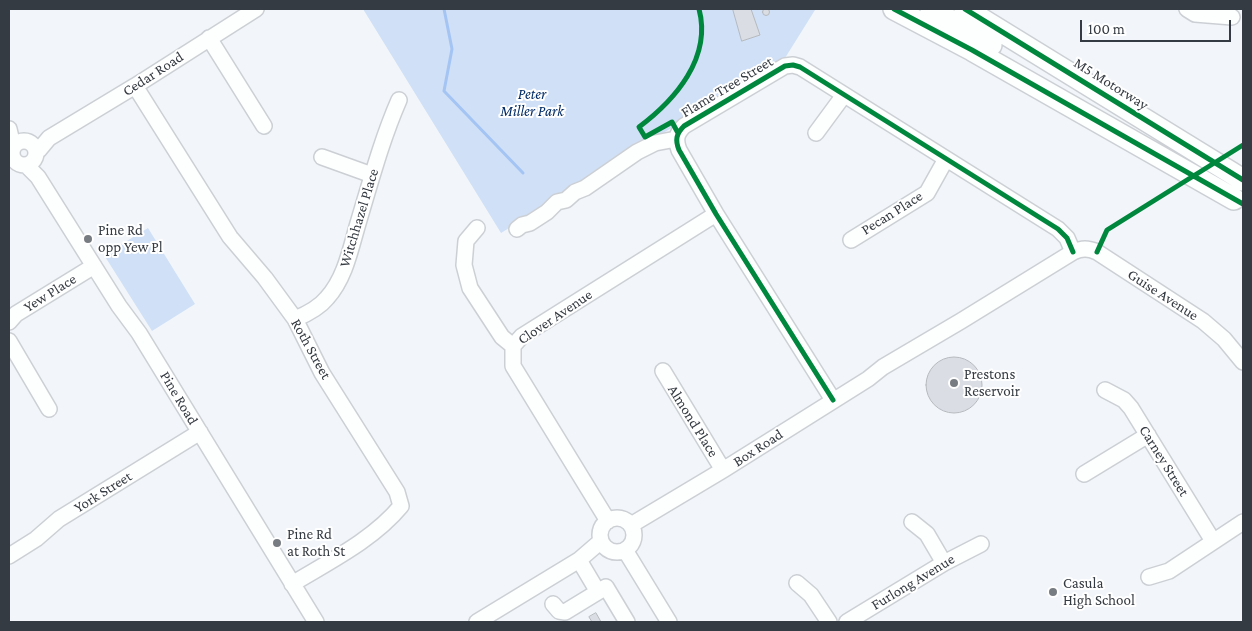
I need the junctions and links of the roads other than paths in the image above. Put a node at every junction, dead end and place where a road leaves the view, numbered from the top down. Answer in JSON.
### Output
{"nodes":[{"id":1,"x":256,"y":9,"type":"edge"},
{"id":2,"x":894,"y":9,"type":"edge"},
{"id":3,"x":931,"y":9,"type":"edge"},
{"id":4,"x":965,"y":9,"type":"edge"},
{"id":5,"x":1187,"y":9,"type":"edge"},
{"id":6,"x":1232,"y":17,"type":"dead end"},
{"id":7,"x":209,"y":38,"type":"junction"},
{"id":8,"x":135,"y":86,"type":"junction"},
{"id":9,"x":844,"y":95,"type":"junction"},
{"id":10,"x":399,"y":100,"type":"dead end"},
{"id":11,"x":264,"y":126,"type":"dead end"},
{"id":12,"x":816,"y":133,"type":"dead end"},
{"id":13,"x":676,"y":140,"type":"junction"},
{"id":14,"x":19,"y":151,"type":"edge"},
{"id":15,"x":322,"y":157,"type":"dead end"},
{"id":16,"x":946,"y":159,"type":"junction"},
{"id":17,"x":372,"y":175,"type":"junction"},
{"id":18,"x":1243,"y":180,"type":"edge"},
{"id":19,"x":1239,"y":202,"type":"edge"},
{"id":20,"x":716,"y":214,"type":"junction"},
{"id":21,"x":477,"y":228,"type":"dead end"},
{"id":22,"x":517,"y":229,"type":"dead end"},
{"id":23,"x":851,"y":240,"type":"dead end"},
{"id":24,"x":1073,"y":252,"type":"junction"},
{"id":25,"x":94,"y":266,"type":"junction"},
{"id":26,"x":295,"y":319,"type":"junction"},
{"id":27,"x":9,"y":322,"type":"edge"},
{"id":28,"x":9,"y":341,"type":"edge"},
{"id":29,"x":513,"y":346,"type":"junction"},
{"id":30,"x":1243,"y":362,"type":"edge"},
{"id":31,"x":663,"y":371,"type":"dead end"},
{"id":32,"x":1105,"y":390,"type":"dead end"},
{"id":33,"x":833,"y":400,"type":"junction"},
{"id":34,"x":49,"y":409,"type":"dead end"},
{"id":35,"x":200,"y":432,"type":"junction"},
{"id":36,"x":1148,"y":435,"type":"junction"},
{"id":37,"x":723,"y":470,"type":"junction"},
{"id":38,"x":1084,"y":474,"type":"dead end"},
{"id":39,"x":608,"y":520,"type":"junction"},
{"id":40,"x":912,"y":522,"type":"dead end"},
{"id":41,"x":1243,"y":522,"type":"edge"},
{"id":42,"x":630,"y":525,"type":"junction"},
{"id":43,"x":601,"y":541,"type":"junction"},
{"id":44,"x":1213,"y":541,"type":"junction"},
{"id":45,"x":981,"y":544,"type":"dead end"},
{"id":46,"x":625,"y":550,"type":"junction"},
{"id":47,"x":9,"y":556,"type":"edge"},
{"id":48,"x":579,"y":560,"type":"junction"},
{"id":49,"x":944,"y":563,"type":"junction"},
{"id":50,"x":1149,"y":577,"type":"dead end"},
{"id":51,"x":797,"y":583,"type":"dead end"},
{"id":52,"x":292,"y":584,"type":"junction"},
{"id":53,"x":598,"y":592,"type":"junction"},
{"id":54,"x":553,"y":604,"type":"dead end"},
{"id":55,"x":316,"y":622,"type":"edge"},
{"id":56,"x":477,"y":622,"type":"edge"},
{"id":57,"x":627,"y":622,"type":"edge"},
{"id":58,"x":669,"y":622,"type":"edge"},
{"id":59,"x":829,"y":622,"type":"edge"},
{"id":60,"x":847,"y":622,"type":"edge"}],
"edges":[{"from":1,"to":7,"type":"street","name":"Cedar Road"},
{"from":2,"to":19,"type":"highway"},
{"from":3,"to":19,"type":"highway","name":"M5 Motorway"},
{"from":4,"to":18,"type":"highway","name":"M5 Motorway"},
{"from":5,"to":6,"type":"street"},
{"from":7,"to":8,"type":"street","name":"Cedar Road"},
{"from":7,"to":11,"type":"street"},
{"from":8,"to":14,"type":"street","name":"Cedar Road"},
{"from":8,"to":26,"type":"street","name":"Roth Street"},
{"from":9,"to":12,"type":"street"},
{"from":9,"to":13,"type":"street","name":"Flame Tree Street"},
{"from":9,"to":16,"type":"street","name":"Flame Tree Street"},
{"from":10,"to":17,"type":"street","name":"Witchhazel Place"},
{"from":13,"to":20,"type":"street","name":"Flame Tree Street"},
{"from":13,"to":22,"type":"street"},
{"from":14,"to":25,"type":"street","name":"Pine Road"},
{"from":15,"to":17,"type":"street"},
{"from":16,"to":23,"type":"street","name":"Pecan Place"},
{"from":16,"to":24,"type":"street","name":"Flame Tree Street"},
{"from":17,"to":26,"type":"street","name":"Witchhazel Place"},
{"from":20,"to":29,"type":"street","name":"Clover Avenue"},
{"from":20,"to":33,"type":"street","name":"Flame Tree Street"},
{"from":21,"to":29,"type":"street"},
{"from":24,"to":30,"type":"street","name":"Guise Avenue"},
{"from":24,"to":33,"type":"street","name":"Box Road"},
{"from":25,"to":27,"type":"street","name":"Yew Place"},
{"from":25,"to":35,"type":"street","name":"Pine Road"},
{"from":26,"to":52,"type":"street","name":"Roth Street"},
{"from":28,"to":34,"type":"street"},
{"from":29,"to":39,"type":"street","name":"Clover Avenue"},
{"from":31,"to":37,"type":"street","name":"Almond Place"},
{"from":32,"to":36,"type":"street","name":"Carney Street"},
{"from":33,"to":37,"type":"street","name":"Box Road"},
{"from":35,"to":47,"type":"street","name":"York Street"},
{"from":35,"to":52,"type":"street","name":"Pine Road"},
{"from":36,"to":38,"type":"street"},
{"from":36,"to":44,"type":"street","name":"Carney Street"},
{"from":37,"to":42,"type":"street","name":"Box Road"},
{"from":39,"to":42,"type":"street"},
{"from":39,"to":43,"type":"street"},
{"from":40,"to":49,"type":"street"},
{"from":41,"to":44,"type":"street"},
{"from":42,"to":46,"type":"street"},
{"from":43,"to":46,"type":"street"},
{"from":43,"to":48,"type":"street"},
{"from":44,"to":50,"type":"street"},
{"from":45,"to":49,"type":"street","name":"Furlong Avenue"},
{"from":46,"to":58,"type":"street"},
{"from":48,"to":53,"type":"street"},
{"from":48,"to":56,"type":"street"},
{"from":49,"to":60,"type":"street","name":"Furlong Avenue"},
{"from":51,"to":59,"type":"street"},
{"from":52,"to":55,"type":"street","name":"Pine Road"},
{"from":53,"to":54,"type":"street"},
{"from":53,"to":57,"type":"street"}]}
